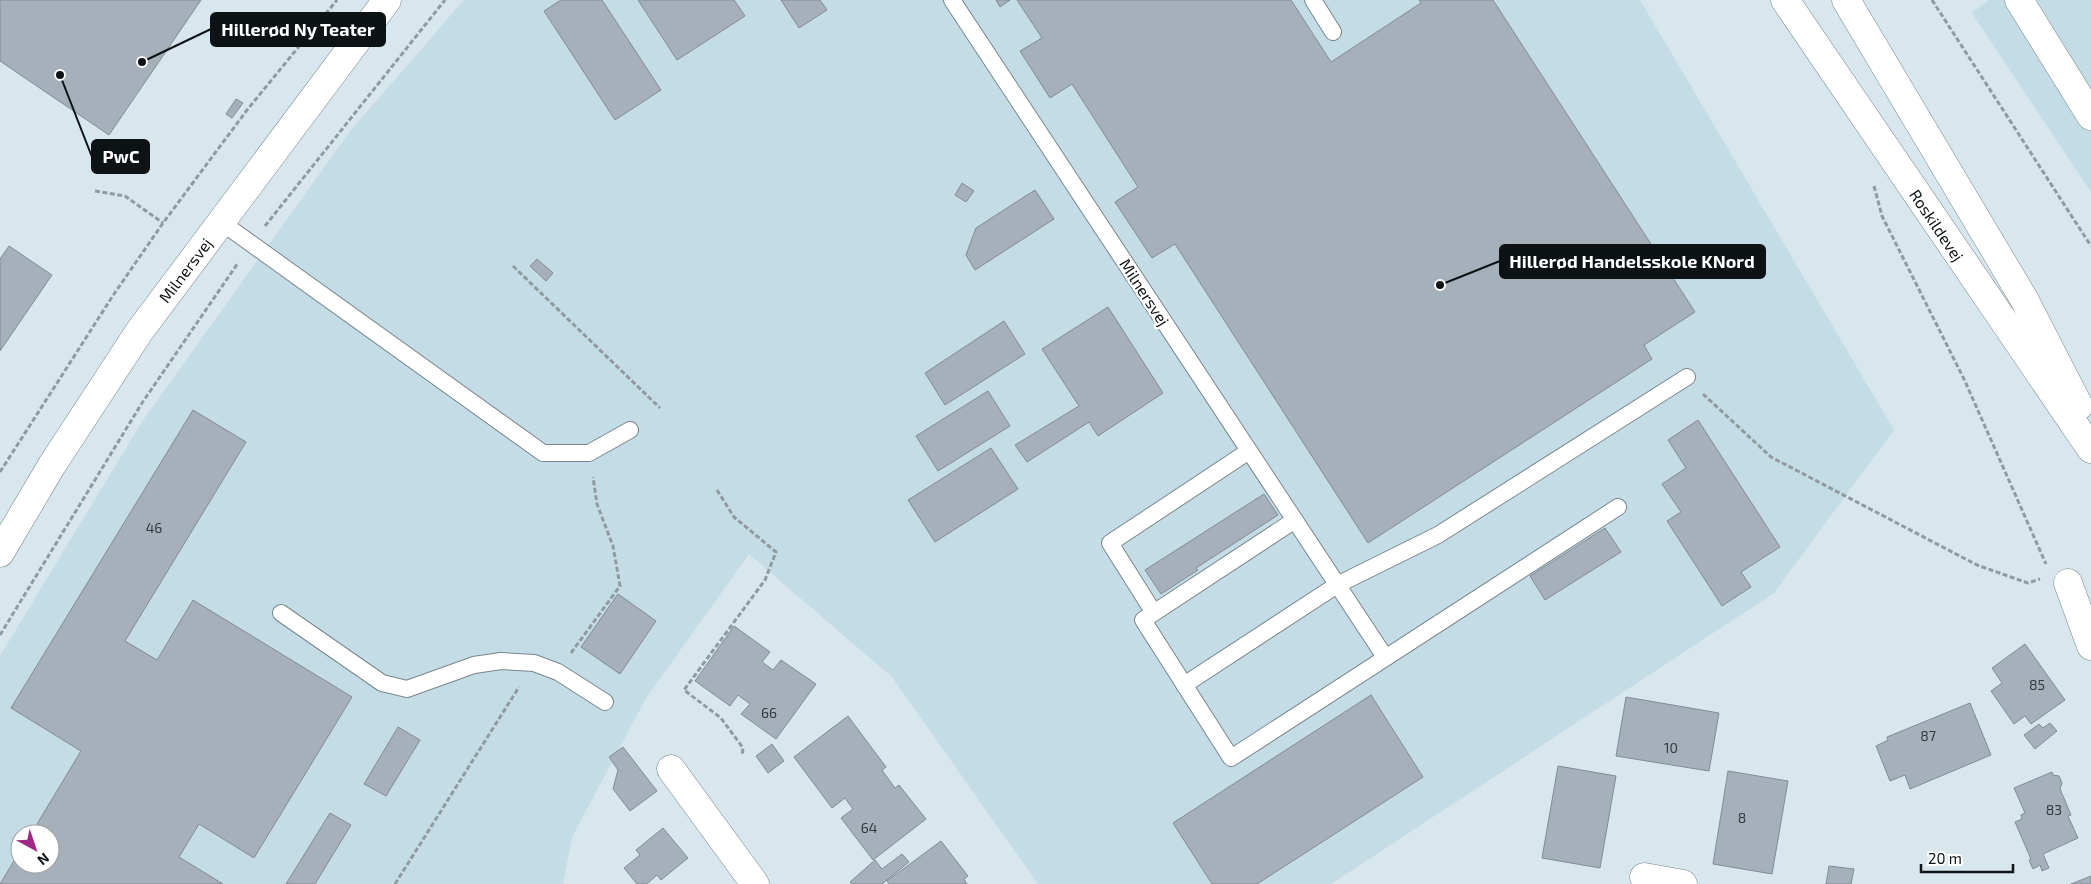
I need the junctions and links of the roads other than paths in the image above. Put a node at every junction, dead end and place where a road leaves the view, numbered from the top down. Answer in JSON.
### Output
{"nodes":[{"id":1,"x":387,"y":0,"type":"edge"},
{"id":2,"x":952,"y":0,"type":"edge"},
{"id":3,"x":1313,"y":0,"type":"edge"},
{"id":4,"x":1785,"y":0,"type":"edge"},
{"id":5,"x":1846,"y":0,"type":"edge"},
{"id":6,"x":2019,"y":0,"type":"edge"},
{"id":7,"x":1333,"y":32,"type":"dead end"},
{"id":8,"x":2091,"y":116,"type":"edge"},
{"id":9,"x":221,"y":222,"type":"junction"},
{"id":10,"x":1688,"y":377,"type":"road end"},
{"id":11,"x":630,"y":430,"type":"dead end"},
{"id":12,"x":2091,"y":430,"type":"edge"},
{"id":13,"x":2091,"y":449,"type":"edge"},
{"id":14,"x":1249,"y":451,"type":"junction"},
{"id":15,"x":1618,"y":507,"type":"dead end"},
{"id":16,"x":1295,"y":520,"type":"junction"},
{"id":17,"x":0,"y":553,"type":"edge"},
{"id":18,"x":2059,"y":579,"type":"road end"},
{"id":19,"x":1337,"y":585,"type":"junction"},
{"id":20,"x":281,"y":613,"type":"dead end"},
{"id":21,"x":1154,"y":613,"type":"junction"},
{"id":22,"x":2091,"y":646,"type":"edge"},
{"id":23,"x":1385,"y":657,"type":"junction"},
{"id":24,"x":1184,"y":685,"type":"junction"},
{"id":25,"x":605,"y":702,"type":"dead end"},
{"id":26,"x":671,"y":769,"type":"dead end"},
{"id":27,"x":1644,"y":877,"type":"dead end"},
{"id":28,"x":755,"y":884,"type":"edge"},
{"id":29,"x":1683,"y":884,"type":"edge"}],
"edges":[{"from":1,"to":9,"type":"street","name":"Milnersvej"},
{"from":2,"to":14,"type":"lane","name":"Milnersvej"},
{"from":3,"to":7,"type":"lane"},
{"from":4,"to":13,"type":"street","name":"Roskildevej"},
{"from":5,"to":12,"type":"street"},
{"from":6,"to":8,"type":"street"},
{"from":9,"to":11,"type":"lane"},
{"from":9,"to":17,"type":"street","name":"Milnersvej"},
{"from":10,"to":19,"type":"lane"},
{"from":14,"to":16,"type":"lane","name":"Milnersvej"},
{"from":14,"to":21,"type":"lane"},
{"from":15,"to":23,"type":"lane"},
{"from":16,"to":19,"type":"lane","name":"Milnersvej"},
{"from":16,"to":21,"type":"lane"},
{"from":18,"to":22,"type":"street"},
{"from":19,"to":23,"type":"lane","name":"Milnersvej"},
{"from":19,"to":24,"type":"lane"},
{"from":20,"to":25,"type":"lane"},
{"from":21,"to":24,"type":"lane"},
{"from":23,"to":24,"type":"lane"},
{"from":26,"to":28,"type":"street"},
{"from":27,"to":29,"type":"street"}]}
